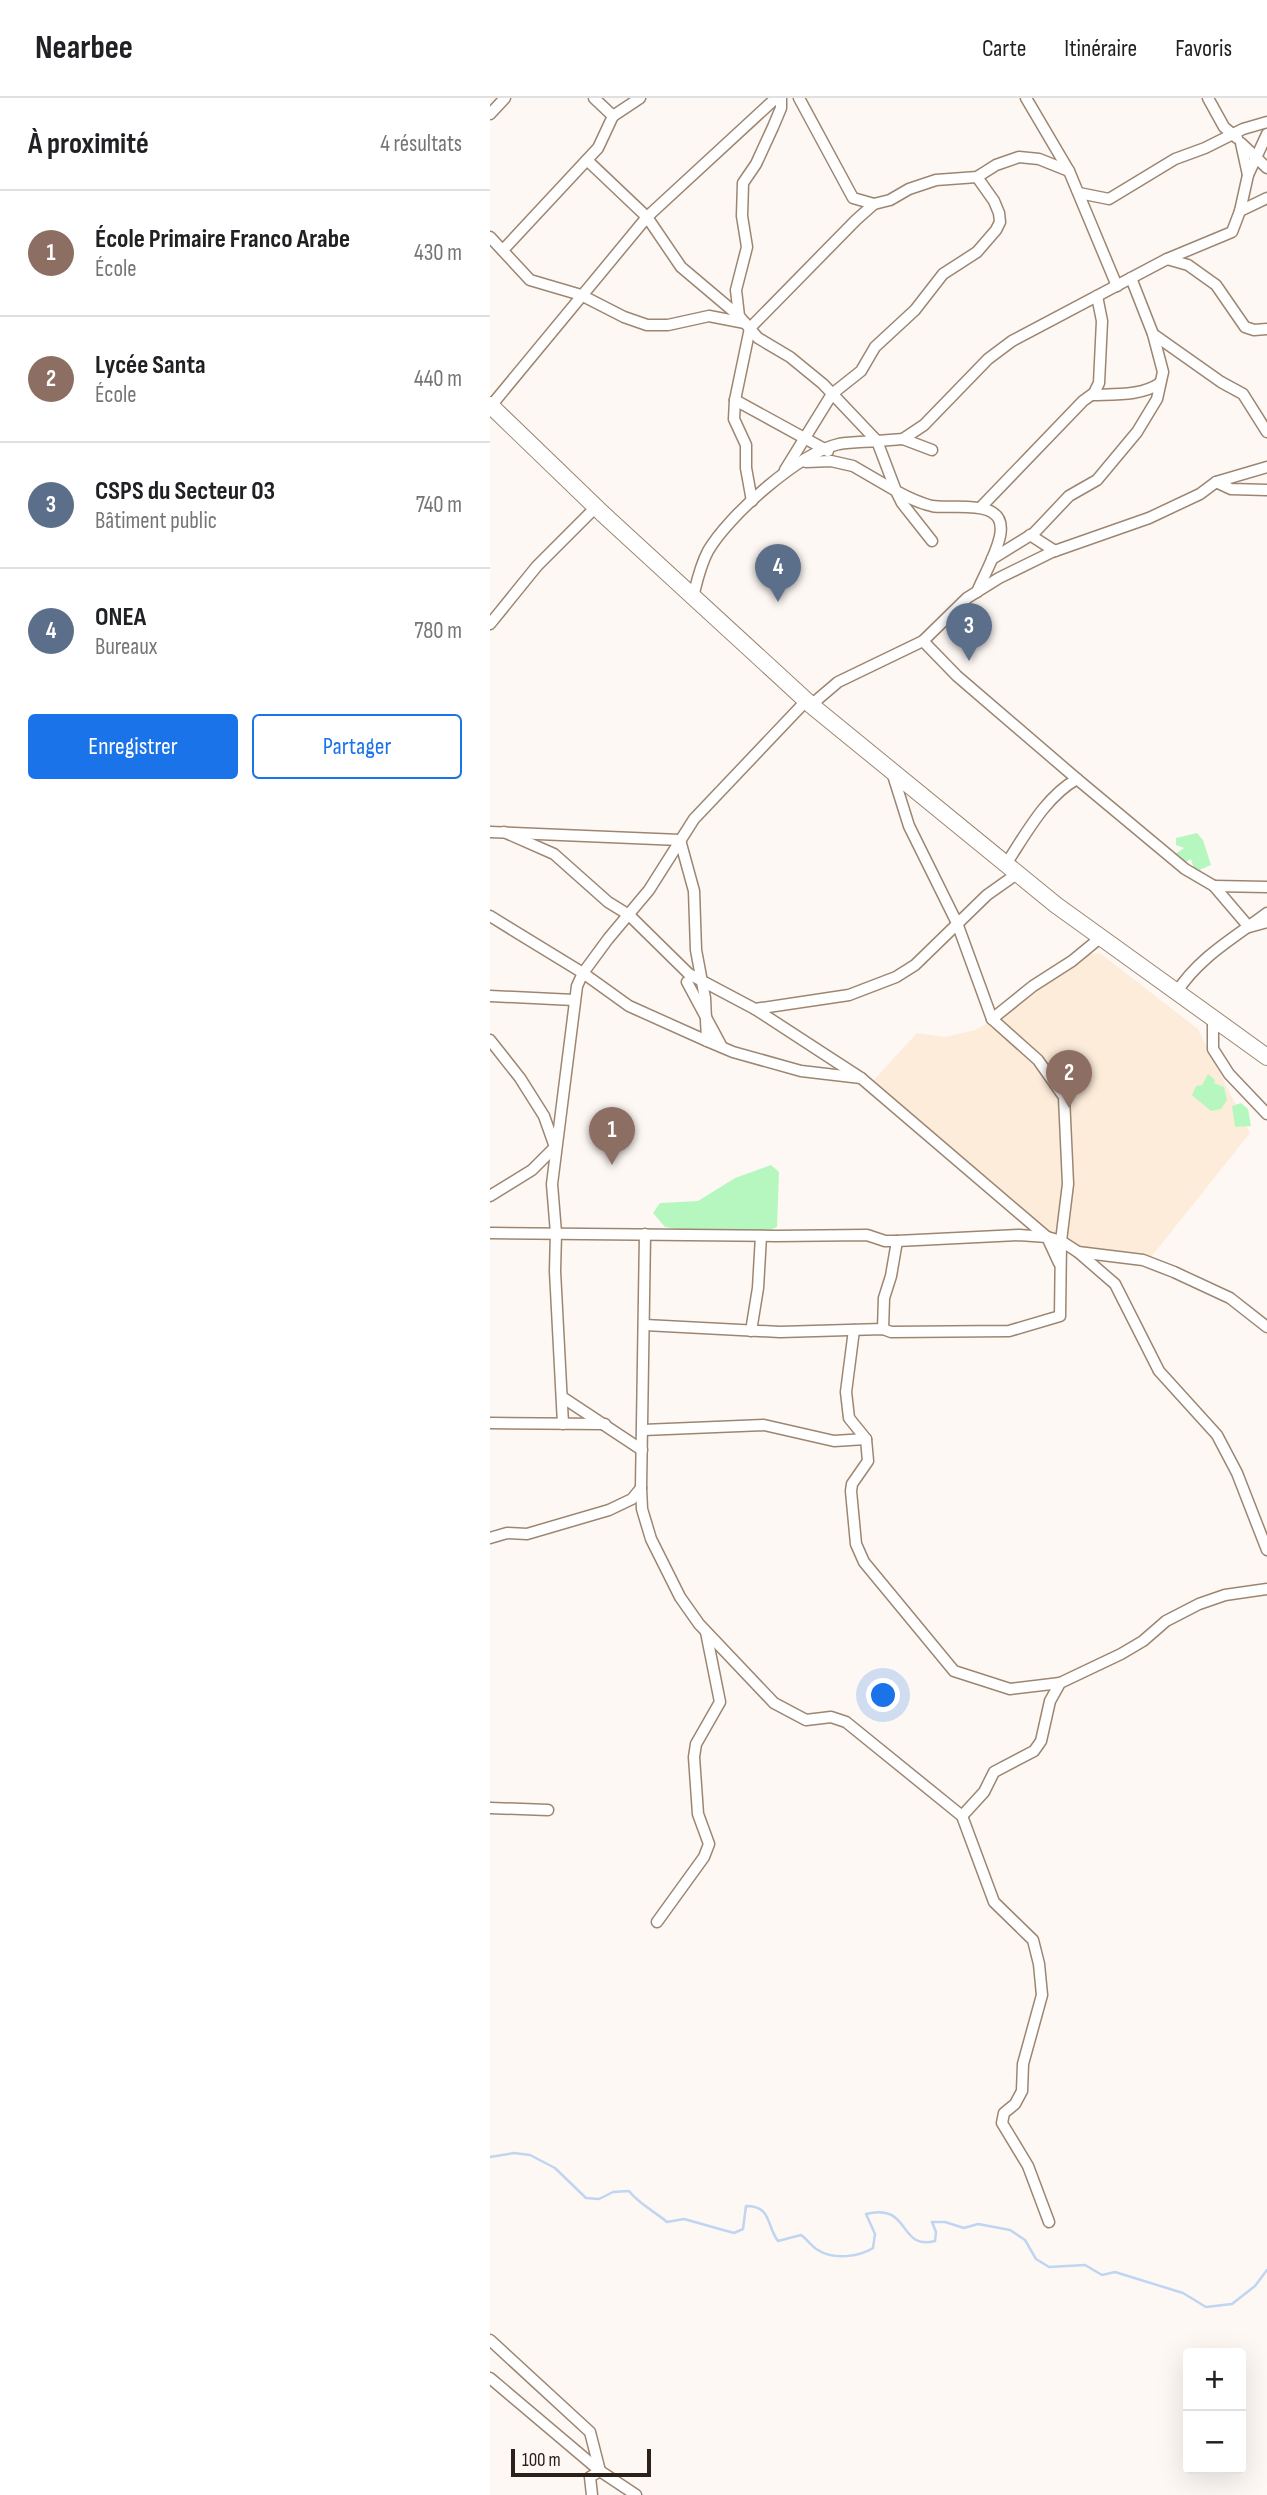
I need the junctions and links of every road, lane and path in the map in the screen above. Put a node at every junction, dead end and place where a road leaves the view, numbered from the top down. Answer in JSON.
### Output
{"nodes":[{"id":1,"x":505,"y":98,"type":"edge"},
{"id":2,"x":594,"y":98,"type":"edge"},
{"id":3,"x":640,"y":98,"type":"edge"},
{"id":4,"x":776,"y":98,"type":"edge"},
{"id":5,"x":781,"y":98,"type":"edge"},
{"id":6,"x":799,"y":98,"type":"edge"},
{"id":7,"x":1027,"y":98,"type":"edge"},
{"id":8,"x":1208,"y":98,"type":"edge"},
{"id":9,"x":490,"y":114,"type":"edge"},
{"id":10,"x":613,"y":116,"type":"junction"},
{"id":11,"x":1267,"y":122,"type":"edge"},
{"id":12,"x":1267,"y":134,"type":"edge"},
{"id":13,"x":1238,"y":138,"type":"junction"},
{"id":14,"x":1254,"y":158,"type":"junction"},
{"id":15,"x":587,"y":160,"type":"junction"},
{"id":16,"x":1267,"y":168,"type":"edge"},
{"id":17,"x":1069,"y":171,"type":"junction"},
{"id":18,"x":1248,"y":175,"type":"junction"},
{"id":19,"x":977,"y":177,"type":"junction"},
{"id":20,"x":1079,"y":193,"type":"junction"},
{"id":21,"x":1267,"y":198,"type":"edge"},
{"id":22,"x":874,"y":204,"type":"junction"},
{"id":23,"x":1240,"y":211,"type":"junction"},
{"id":24,"x":647,"y":218,"type":"junction"},
{"id":25,"x":490,"y":237,"type":"edge"},
{"id":26,"x":503,"y":250,"type":"junction"},
{"id":27,"x":1167,"y":259,"type":"junction"},
{"id":28,"x":1132,"y":278,"type":"junction"},
{"id":29,"x":1117,"y":285,"type":"junction"},
{"id":30,"x":581,"y":295,"type":"junction"},
{"id":31,"x":1097,"y":296,"type":"junction"},
{"id":32,"x":745,"y":322,"type":"junction"},
{"id":33,"x":1267,"y":329,"type":"edge"},
{"id":34,"x":1153,"y":334,"type":"junction"},
{"id":35,"x":1160,"y":383,"type":"junction"},
{"id":36,"x":832,"y":394,"type":"junction"},
{"id":37,"x":1092,"y":395,"type":"junction"},
{"id":38,"x":735,"y":400,"type":"junction"},
{"id":39,"x":841,"y":405,"type":"junction"},
{"id":40,"x":490,"y":406,"type":"edge"},
{"id":41,"x":822,"y":409,"type":"junction"},
{"id":42,"x":1266,"y":428,"type":"edge"},
{"id":43,"x":803,"y":439,"type":"junction"},
{"id":44,"x":904,"y":439,"type":"junction"},
{"id":45,"x":877,"y":441,"type":"junction"},
{"id":46,"x":825,"y":450,"type":"junction"},
{"id":47,"x":932,"y":450,"type":"dead end"},
{"id":48,"x":800,"y":463,"type":"junction"},
{"id":49,"x":853,"y":466,"type":"junction"},
{"id":50,"x":1267,"y":467,"type":"edge"},
{"id":51,"x":784,"y":472,"type":"junction"},
{"id":52,"x":1216,"y":482,"type":"junction"},
{"id":53,"x":1267,"y":490,"type":"edge"},
{"id":54,"x":896,"y":491,"type":"junction"},
{"id":55,"x":752,"y":501,"type":"junction"},
{"id":56,"x":596,"y":507,"type":"junction"},
{"id":57,"x":981,"y":507,"type":"junction"},
{"id":58,"x":1030,"y":535,"type":"junction"},
{"id":59,"x":932,"y":541,"type":"dead end"},
{"id":60,"x":1055,"y":551,"type":"junction"},
{"id":61,"x":991,"y":560,"type":"junction"},
{"id":62,"x":976,"y":592,"type":"junction"},
{"id":63,"x":693,"y":597,"type":"junction"},
{"id":64,"x":490,"y":624,"type":"edge"},
{"id":65,"x":923,"y":641,"type":"junction"},
{"id":66,"x":809,"y":703,"type":"junction"},
{"id":67,"x":892,"y":771,"type":"junction"},
{"id":68,"x":1077,"y":779,"type":"junction"},
{"id":69,"x":504,"y":831,"type":"junction"},
{"id":70,"x":490,"y":832,"type":"edge"},
{"id":71,"x":680,"y":840,"type":"junction"},
{"id":72,"x":1012,"y":869,"type":"junction"},
{"id":73,"x":1214,"y":886,"type":"junction"},
{"id":74,"x":1267,"y":887,"type":"edge"},
{"id":75,"x":1267,"y":913,"type":"edge"},
{"id":76,"x":629,"y":915,"type":"junction"},
{"id":77,"x":490,"y":916,"type":"edge"},
{"id":78,"x":1267,"y":922,"type":"edge"},
{"id":79,"x":957,"y":923,"type":"junction"},
{"id":80,"x":1249,"y":927,"type":"junction"},
{"id":81,"x":1100,"y":938,"type":"junction"},
{"id":82,"x":583,"y":973,"type":"junction"},
{"id":83,"x":687,"y":982,"type":"dead end"},
{"id":84,"x":702,"y":982,"type":"junction"},
{"id":85,"x":1176,"y":993,"type":"junction"},
{"id":86,"x":490,"y":996,"type":"edge"},
{"id":87,"x":574,"y":1000,"type":"junction"},
{"id":88,"x":755,"y":1009,"type":"junction"},
{"id":89,"x":706,"y":1017,"type":"junction"},
{"id":90,"x":992,"y":1019,"type":"junction"},
{"id":91,"x":1213,"y":1020,"type":"junction"},
{"id":92,"x":490,"y":1040,"type":"edge"},
{"id":93,"x":706,"y":1041,"type":"junction"},
{"id":94,"x":722,"y":1047,"type":"junction"},
{"id":95,"x":1267,"y":1057,"type":"edge"},
{"id":96,"x":861,"y":1078,"type":"junction"},
{"id":97,"x":1267,"y":1114,"type":"edge"},
{"id":98,"x":555,"y":1147,"type":"junction"},
{"id":99,"x":490,"y":1196,"type":"edge"},
{"id":100,"x":490,"y":1233,"type":"edge"},
{"id":101,"x":556,"y":1233,"type":"junction"},
{"id":102,"x":645,"y":1234,"type":"junction"},
{"id":103,"x":761,"y":1236,"type":"junction"},
{"id":104,"x":1047,"y":1237,"type":"junction"},
{"id":105,"x":897,"y":1241,"type":"junction"},
{"id":106,"x":1061,"y":1241,"type":"junction"},
{"id":107,"x":1077,"y":1252,"type":"junction"},
{"id":108,"x":1062,"y":1268,"type":"junction"},
{"id":109,"x":645,"y":1325,"type":"junction"},
{"id":110,"x":1266,"y":1326,"type":"edge"},
{"id":111,"x":883,"y":1329,"type":"junction"},
{"id":112,"x":854,"y":1330,"type":"junction"},
{"id":113,"x":751,"y":1331,"type":"junction"},
{"id":114,"x":562,"y":1397,"type":"junction"},
{"id":115,"x":490,"y":1423,"type":"edge"},
{"id":116,"x":564,"y":1424,"type":"junction"},
{"id":117,"x":605,"y":1424,"type":"junction"},
{"id":118,"x":643,"y":1430,"type":"junction"},
{"id":119,"x":866,"y":1439,"type":"junction"},
{"id":120,"x":642,"y":1450,"type":"junction"},
{"id":121,"x":641,"y":1488,"type":"junction"},
{"id":122,"x":490,"y":1538,"type":"edge"},
{"id":123,"x":1267,"y":1550,"type":"edge"},
{"id":124,"x":1267,"y":1590,"type":"edge"},
{"id":125,"x":706,"y":1632,"type":"junction"},
{"id":126,"x":1060,"y":1683,"type":"junction"},
{"id":127,"x":490,"y":1808,"type":"edge"},
{"id":128,"x":548,"y":1810,"type":"dead end"},
{"id":129,"x":962,"y":1816,"type":"junction"},
{"id":130,"x":657,"y":1922,"type":"dead end"},
{"id":131,"x":1049,"y":2222,"type":"dead end"},
{"id":132,"x":490,"y":2340,"type":"edge"},
{"id":133,"x":490,"y":2378,"type":"edge"},
{"id":134,"x":600,"y":2471,"type":"junction"},
{"id":135,"x":592,"y":2495,"type":"edge"},
{"id":136,"x":636,"y":2495,"type":"edge"}],
"edges":[{"from":1,"to":9,"type":"street"},
{"from":2,"to":10,"type":"street"},
{"from":3,"to":10,"type":"street"},
{"from":4,"to":24,"type":"street"},
{"from":5,"to":32,"type":"street"},
{"from":6,"to":22,"type":"street"},
{"from":7,"to":17,"type":"street"},
{"from":8,"to":13,"type":"street"},
{"from":10,"to":15,"type":"street"},
{"from":11,"to":13,"type":"street"},
{"from":12,"to":14,"type":"street"},
{"from":13,"to":14,"type":"street"},
{"from":13,"to":18,"type":"street"},
{"from":13,"to":20,"type":"street"},
{"from":14,"to":16,"type":"street"},
{"from":14,"to":18,"type":"street"},
{"from":15,"to":24,"type":"street"},
{"from":15,"to":26,"type":"street"},
{"from":17,"to":19,"type":"street"},
{"from":17,"to":20,"type":"street"},
{"from":18,"to":23,"type":"street"},
{"from":19,"to":22,"type":"street"},
{"from":19,"to":36,"type":"street"},
{"from":20,"to":29,"type":"street"},
{"from":21,"to":23,"type":"street"},
{"from":22,"to":32,"type":"street"},
{"from":23,"to":27,"type":"street"},
{"from":24,"to":30,"type":"street"},
{"from":24,"to":32,"type":"street"},
{"from":25,"to":26,"type":"street"},
{"from":26,"to":30,"type":"street"},
{"from":27,"to":28,"type":"street"},
{"from":27,"to":33,"type":"street"},
{"from":28,"to":29,"type":"street"},
{"from":28,"to":34,"type":"street"},
{"from":29,"to":31,"type":"street"},
{"from":30,"to":32,"type":"street"},
{"from":30,"to":40,"type":"street"},
{"from":31,"to":37,"type":"street"},
{"from":31,"to":44,"type":"street"},
{"from":32,"to":36,"type":"street"},
{"from":32,"to":38,"type":"street"},
{"from":34,"to":35,"type":"street"},
{"from":34,"to":42,"type":"street"},
{"from":35,"to":37,"type":"street"},
{"from":35,"to":58,"type":"street"},
{"from":36,"to":39,"type":"street"},
{"from":36,"to":41,"type":"street"},
{"from":37,"to":57,"type":"street"},
{"from":38,"to":43,"type":"street"},
{"from":38,"to":55,"type":"street"},
{"from":39,"to":41,"type":"street"},
{"from":39,"to":45,"type":"street"},
{"from":40,"to":56,"type":"highway"},
{"from":41,"to":43,"type":"street"},
{"from":43,"to":46,"type":"street"},
{"from":43,"to":51,"type":"street"},
{"from":44,"to":45,"type":"street"},
{"from":44,"to":47,"type":"street"},
{"from":45,"to":46,"type":"street"},
{"from":45,"to":54,"type":"street"},
{"from":46,"to":48,"type":"street"},
{"from":46,"to":49,"type":"street"},
{"from":48,"to":49,"type":"street"},
{"from":48,"to":51,"type":"street"},
{"from":49,"to":54,"type":"street"},
{"from":50,"to":52,"type":"street"},
{"from":51,"to":55,"type":"street"},
{"from":52,"to":53,"type":"street"},
{"from":52,"to":60,"type":"street"},
{"from":54,"to":57,"type":"street"},
{"from":54,"to":59,"type":"street"},
{"from":55,"to":63,"type":"street"},
{"from":56,"to":63,"type":"highway"},
{"from":56,"to":64,"type":"street"},
{"from":57,"to":61,"type":"street"},
{"from":58,"to":60,"type":"street"},
{"from":58,"to":61,"type":"street"},
{"from":60,"to":62,"type":"street"},
{"from":61,"to":62,"type":"street"},
{"from":62,"to":65,"type":"street"},
{"from":63,"to":66,"type":"highway"},
{"from":65,"to":66,"type":"street"},
{"from":65,"to":68,"type":"street"},
{"from":66,"to":67,"type":"highway"},
{"from":66,"to":71,"type":"street"},
{"from":67,"to":72,"type":"highway"},
{"from":67,"to":79,"type":"street"},
{"from":68,"to":72,"type":"street"},
{"from":68,"to":73,"type":"street"},
{"from":69,"to":70,"type":"street"},
{"from":69,"to":71,"type":"street"},
{"from":69,"to":76,"type":"street"},
{"from":71,"to":76,"type":"street"},
{"from":71,"to":84,"type":"street"},
{"from":72,"to":79,"type":"street"},
{"from":72,"to":81,"type":"highway"},
{"from":73,"to":74,"type":"street"},
{"from":73,"to":80,"type":"street"},
{"from":75,"to":80,"type":"street"},
{"from":76,"to":82,"type":"street"},
{"from":76,"to":84,"type":"street"},
{"from":77,"to":82,"type":"street"},
{"from":78,"to":80,"type":"street"},
{"from":79,"to":88,"type":"street"},
{"from":79,"to":90,"type":"street"},
{"from":80,"to":85,"type":"street"},
{"from":81,"to":85,"type":"highway"},
{"from":81,"to":90,"type":"street"},
{"from":82,"to":87,"type":"street"},
{"from":82,"to":93,"type":"street"},
{"from":83,"to":89,"type":"street"},
{"from":84,"to":88,"type":"street"},
{"from":84,"to":89,"type":"street"},
{"from":85,"to":91,"type":"highway"},
{"from":86,"to":87,"type":"street"},
{"from":87,"to":98,"type":"street"},
{"from":88,"to":96,"type":"street"},
{"from":89,"to":93,"type":"street"},
{"from":89,"to":94,"type":"street"},
{"from":90,"to":106,"type":"street"},
{"from":91,"to":95,"type":"highway"},
{"from":91,"to":97,"type":"street"},
{"from":92,"to":98,"type":"street"},
{"from":93,"to":94,"type":"street"},
{"from":94,"to":96,"type":"street"},
{"from":96,"to":104,"type":"street"},
{"from":98,"to":99,"type":"street"},
{"from":98,"to":101,"type":"street"},
{"from":100,"to":101,"type":"street"},
{"from":101,"to":102,"type":"street"},
{"from":101,"to":114,"type":"street"},
{"from":102,"to":103,"type":"street"},
{"from":102,"to":109,"type":"street"},
{"from":103,"to":105,"type":"street"},
{"from":103,"to":113,"type":"street"},
{"from":104,"to":105,"type":"street"},
{"from":104,"to":106,"type":"street"},
{"from":104,"to":108,"type":"street"},
{"from":105,"to":111,"type":"street"},
{"from":106,"to":107,"type":"street"},
{"from":106,"to":108,"type":"street"},
{"from":107,"to":110,"type":"street"},
{"from":107,"to":123,"type":"street"},
{"from":108,"to":111,"type":"street"},
{"from":109,"to":113,"type":"street"},
{"from":109,"to":118,"type":"street"},
{"from":111,"to":112,"type":"street"},
{"from":112,"to":113,"type":"street"},
{"from":112,"to":119,"type":"street"},
{"from":114,"to":116,"type":"street"},
{"from":114,"to":117,"type":"street"},
{"from":115,"to":116,"type":"street"},
{"from":116,"to":117,"type":"street"},
{"from":117,"to":120,"type":"street"},
{"from":118,"to":119,"type":"street"},
{"from":118,"to":120,"type":"street"},
{"from":119,"to":126,"type":"street"},
{"from":120,"to":121,"type":"street"},
{"from":121,"to":122,"type":"street"},
{"from":121,"to":125,"type":"street"},
{"from":124,"to":126,"type":"street"},
{"from":125,"to":129,"type":"street"},
{"from":125,"to":130,"type":"street"},
{"from":126,"to":129,"type":"street"},
{"from":127,"to":128,"type":"street"},
{"from":129,"to":131,"type":"street"},
{"from":132,"to":134,"type":"street"},
{"from":133,"to":134,"type":"street"},
{"from":134,"to":135,"type":"street"},
{"from":134,"to":136,"type":"street"}]}
